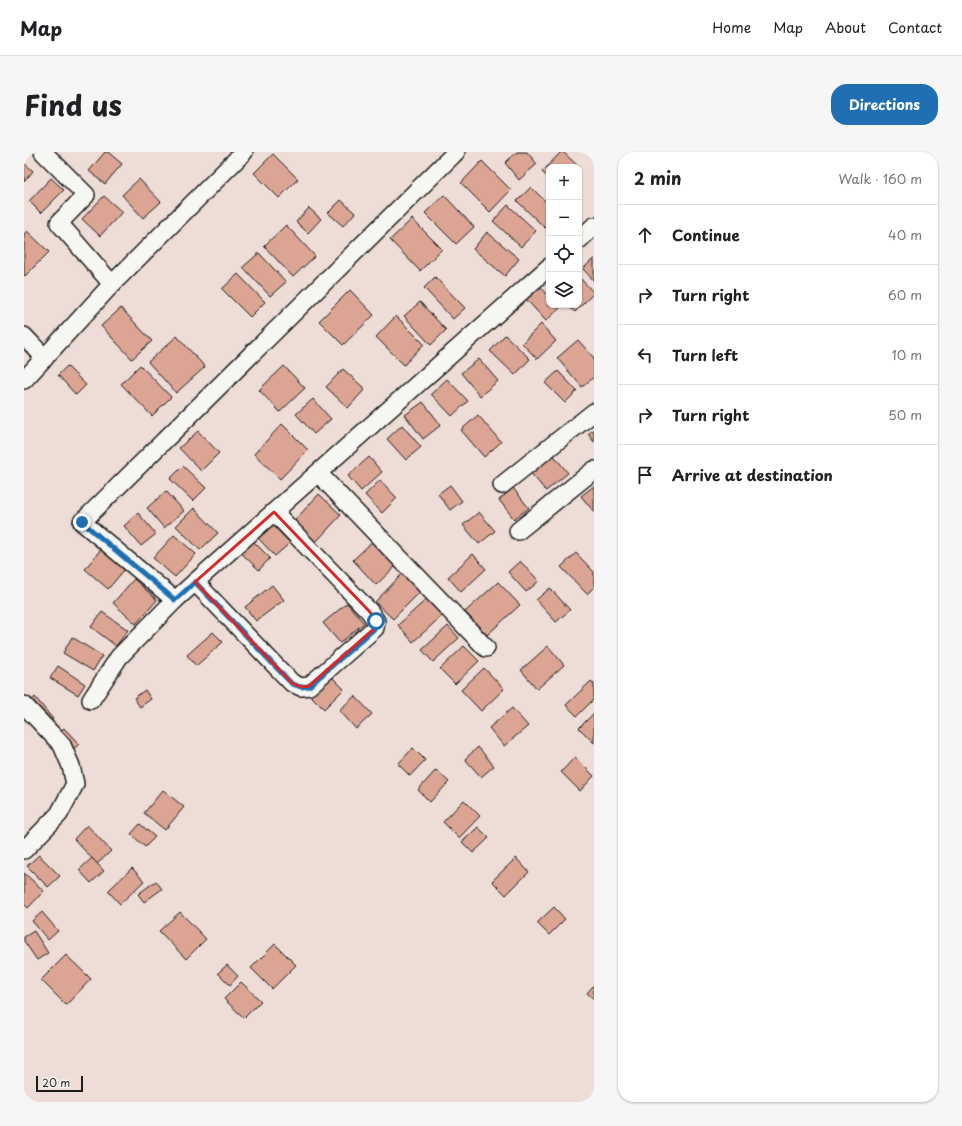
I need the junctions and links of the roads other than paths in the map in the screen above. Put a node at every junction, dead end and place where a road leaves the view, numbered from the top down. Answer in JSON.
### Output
{"nodes":[{"id":1,"x":43,"y":152,"type":"edge"},
{"id":2,"x":244,"y":152,"type":"edge"},
{"id":3,"x":456,"y":152,"type":"edge"},
{"id":4,"x":594,"y":226,"type":"edge"},
{"id":5,"x":582,"y":237,"type":"edge"},
{"id":6,"x":546,"y":270,"type":"edge"},
{"id":7,"x":112,"y":284,"type":"junction"},
{"id":8,"x":24,"y":336,"type":"edge"},
{"id":9,"x":45,"y":358,"type":"junction"},
{"id":10,"x":24,"y":380,"type":"edge"},
{"id":11,"x":594,"y":412,"type":"edge"},
{"id":12,"x":594,"y":470,"type":"edge"},
{"id":13,"x":318,"y":473,"type":"junction"},
{"id":14,"x":502,"y":485,"type":"dead end"},
{"id":15,"x":274,"y":512,"type":"junction"},
{"id":16,"x":518,"y":531,"type":"dead end"},
{"id":17,"x":195,"y":582,"type":"junction"},
{"id":18,"x":175,"y":600,"type":"junction"},
{"id":19,"x":486,"y":648,"type":"dead end"},
{"id":20,"x":91,"y":700,"type":"dead end"},
{"id":21,"x":24,"y":705,"type":"edge"},
{"id":22,"x":24,"y":850,"type":"edge"}],
"edges":[{"from":1,"to":7,"type":"street"},
{"from":2,"to":7,"type":"street"},
{"from":3,"to":18,"type":"street"},
{"from":4,"to":5,"type":"street"},
{"from":6,"to":13,"type":"street"},
{"from":7,"to":9,"type":"street"},
{"from":8,"to":9,"type":"street"},
{"from":9,"to":10,"type":"street"},
{"from":11,"to":14,"type":"street"},
{"from":12,"to":16,"type":"street"},
{"from":13,"to":15,"type":"street"},
{"from":13,"to":19,"type":"street"},
{"from":15,"to":17,"type":"street"},
{"from":15,"to":17,"type":"street"},
{"from":17,"to":18,"type":"street"},
{"from":18,"to":20,"type":"street"},
{"from":21,"to":22,"type":"street"}]}
